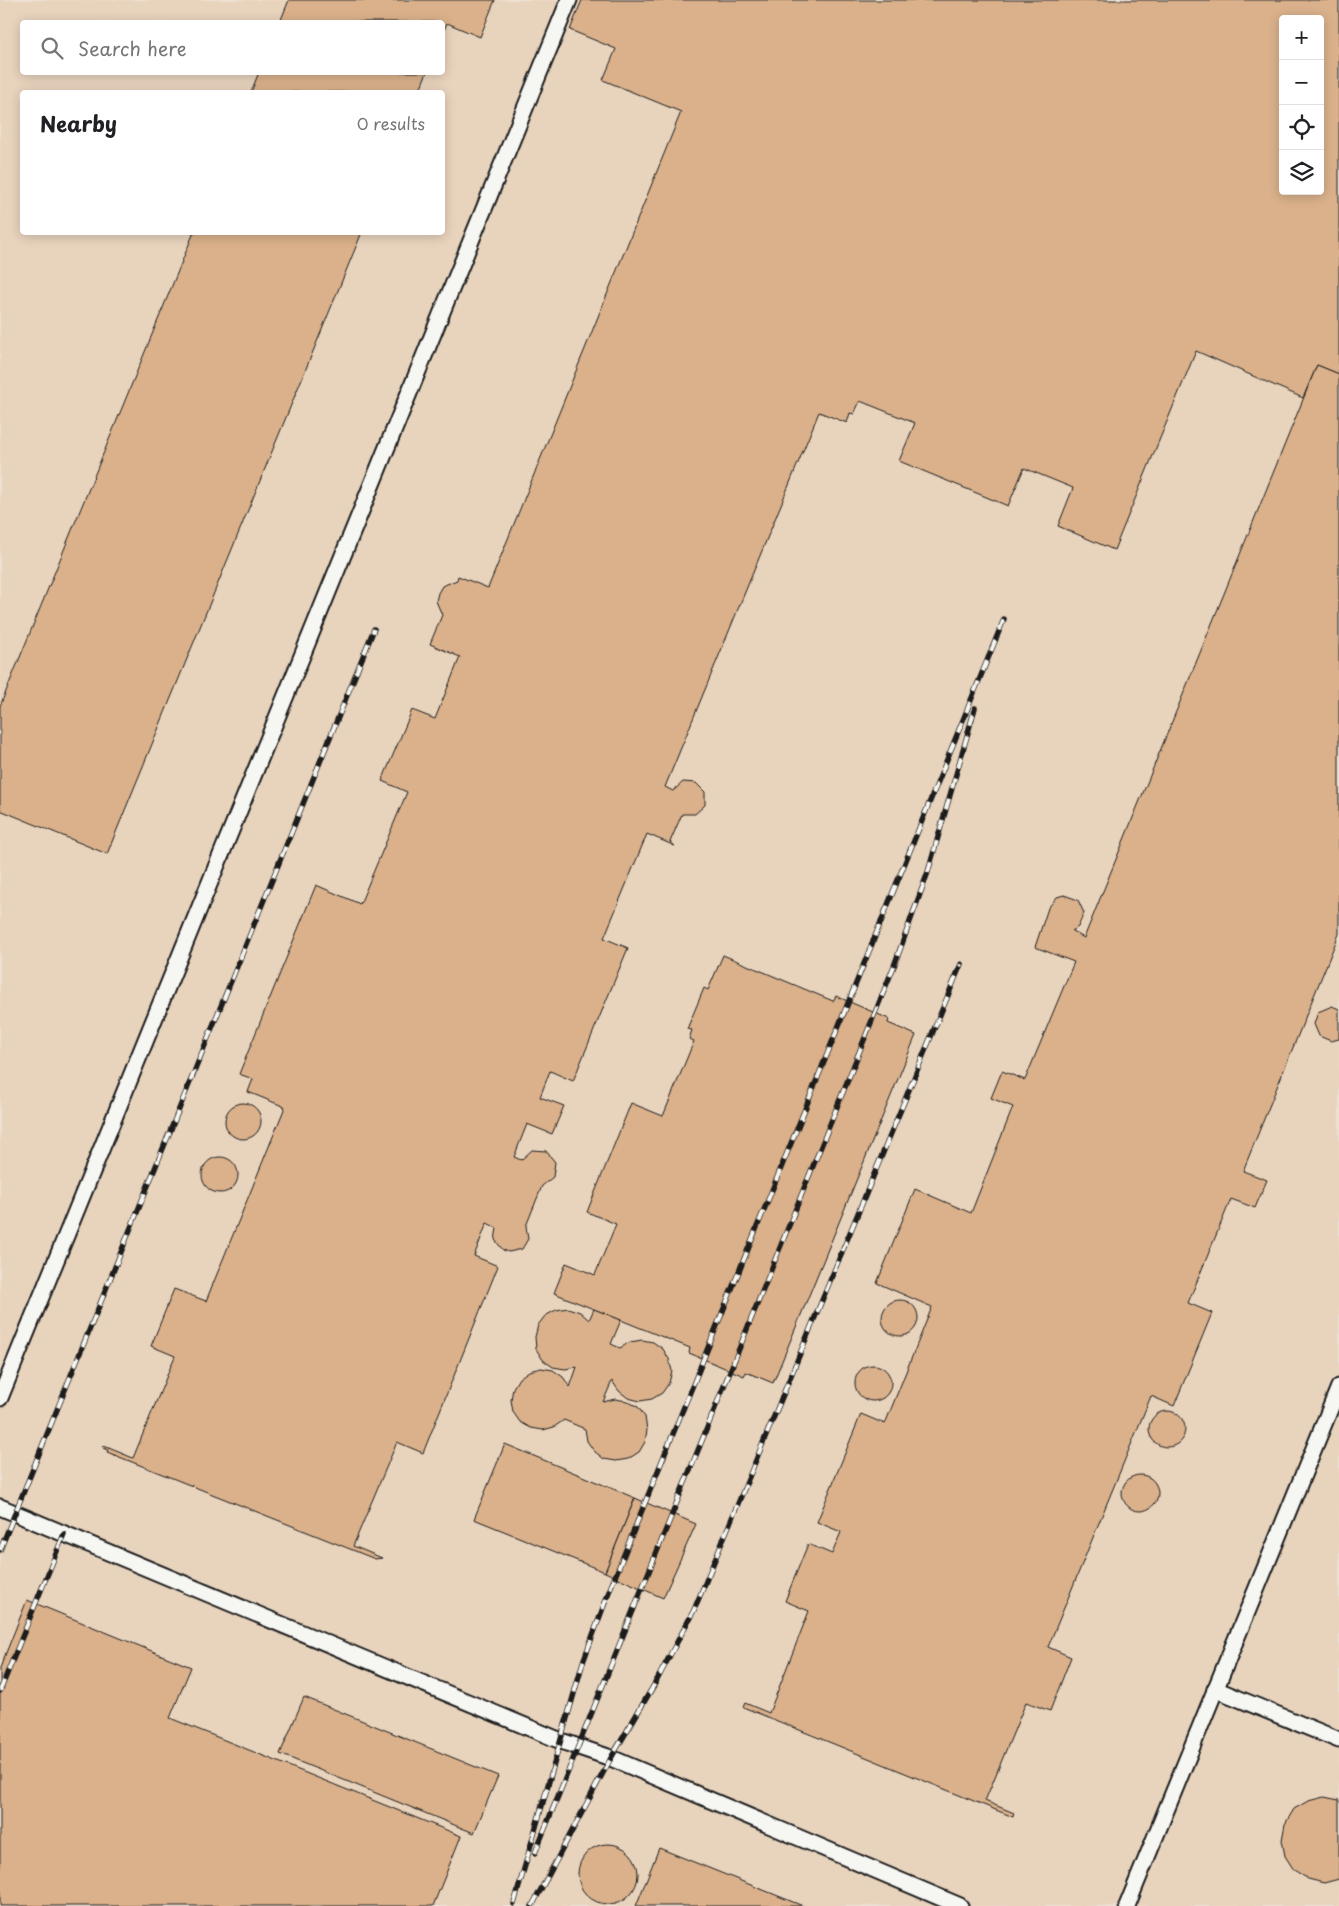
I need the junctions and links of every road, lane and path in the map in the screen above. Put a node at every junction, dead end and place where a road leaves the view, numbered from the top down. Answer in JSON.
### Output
{"nodes":[{"id":1,"x":569,"y":0,"type":"edge"},
{"id":2,"x":1339,"y":1387,"type":"edge"},
{"id":3,"x":0,"y":1398,"type":"edge"},
{"id":4,"x":0,"y":1507,"type":"edge"},
{"id":5,"x":1215,"y":1689,"type":"junction"},
{"id":6,"x":1339,"y":1740,"type":"edge"},
{"id":7,"x":960,"y":1906,"type":"edge"},
{"id":8,"x":1127,"y":1906,"type":"edge"}],
"edges":[{"from":1,"to":3,"type":"lane"},
{"from":2,"to":5,"type":"lane"},
{"from":4,"to":7,"type":"lane"},
{"from":5,"to":6,"type":"lane"},
{"from":5,"to":8,"type":"lane"}]}
